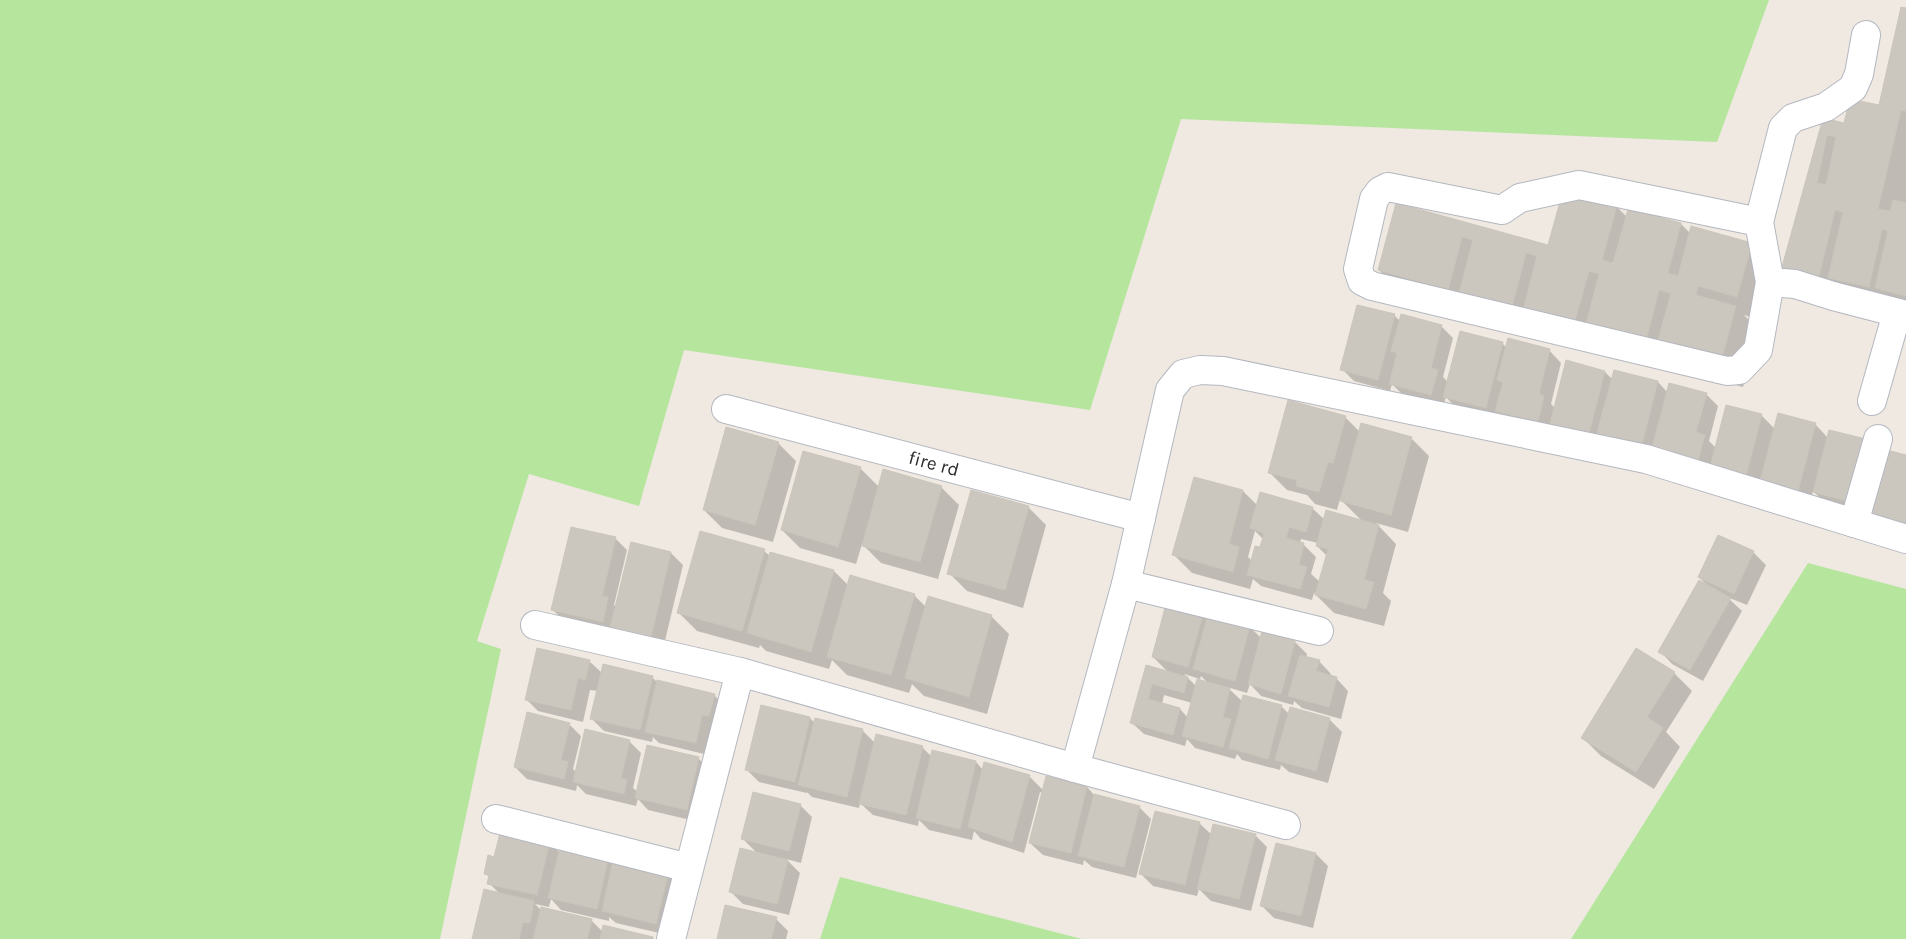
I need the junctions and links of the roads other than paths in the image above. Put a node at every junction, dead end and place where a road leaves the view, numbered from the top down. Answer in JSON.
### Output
{"nodes":[{"id":1,"x":1866,"y":36,"type":"dead end"},
{"id":2,"x":1759,"y":222,"type":"junction"},
{"id":3,"x":1770,"y":282,"type":"junction"},
{"id":4,"x":1902,"y":314,"type":"edge"},
{"id":5,"x":1872,"y":401,"type":"dead end"},
{"id":6,"x":726,"y":408,"type":"dead end"},
{"id":7,"x":1878,"y":438,"type":"dead end"},
{"id":8,"x":1141,"y":518,"type":"junction"},
{"id":9,"x":1854,"y":523,"type":"junction"},
{"id":10,"x":1906,"y":539,"type":"edge"},
{"id":11,"x":1126,"y":584,"type":"junction"},
{"id":12,"x":535,"y":625,"type":"dead end"},
{"id":13,"x":1319,"y":631,"type":"dead end"},
{"id":14,"x":740,"y":672,"type":"junction"},
{"id":15,"x":1075,"y":768,"type":"junction"},
{"id":16,"x":496,"y":819,"type":"dead end"},
{"id":17,"x":1286,"y":825,"type":"dead end"},
{"id":18,"x":689,"y":868,"type":"junction"},
{"id":19,"x":671,"y":939,"type":"edge"}],
"edges":[{"from":1,"to":2,"type":"street"},
{"from":2,"to":3,"type":"street"},
{"from":2,"to":3,"type":"street"},
{"from":3,"to":4,"type":"street"},
{"from":4,"to":5,"type":"street"},
{"from":6,"to":8,"type":"street","name":"fire rd"},
{"from":7,"to":9,"type":"street"},
{"from":8,"to":9,"type":"street"},
{"from":8,"to":11,"type":"street"},
{"from":9,"to":10,"type":"street"},
{"from":11,"to":13,"type":"street"},
{"from":11,"to":15,"type":"street"},
{"from":12,"to":14,"type":"street"},
{"from":14,"to":15,"type":"street"},
{"from":14,"to":18,"type":"street"},
{"from":15,"to":17,"type":"street"},
{"from":16,"to":18,"type":"street"},
{"from":18,"to":19,"type":"street"}]}
